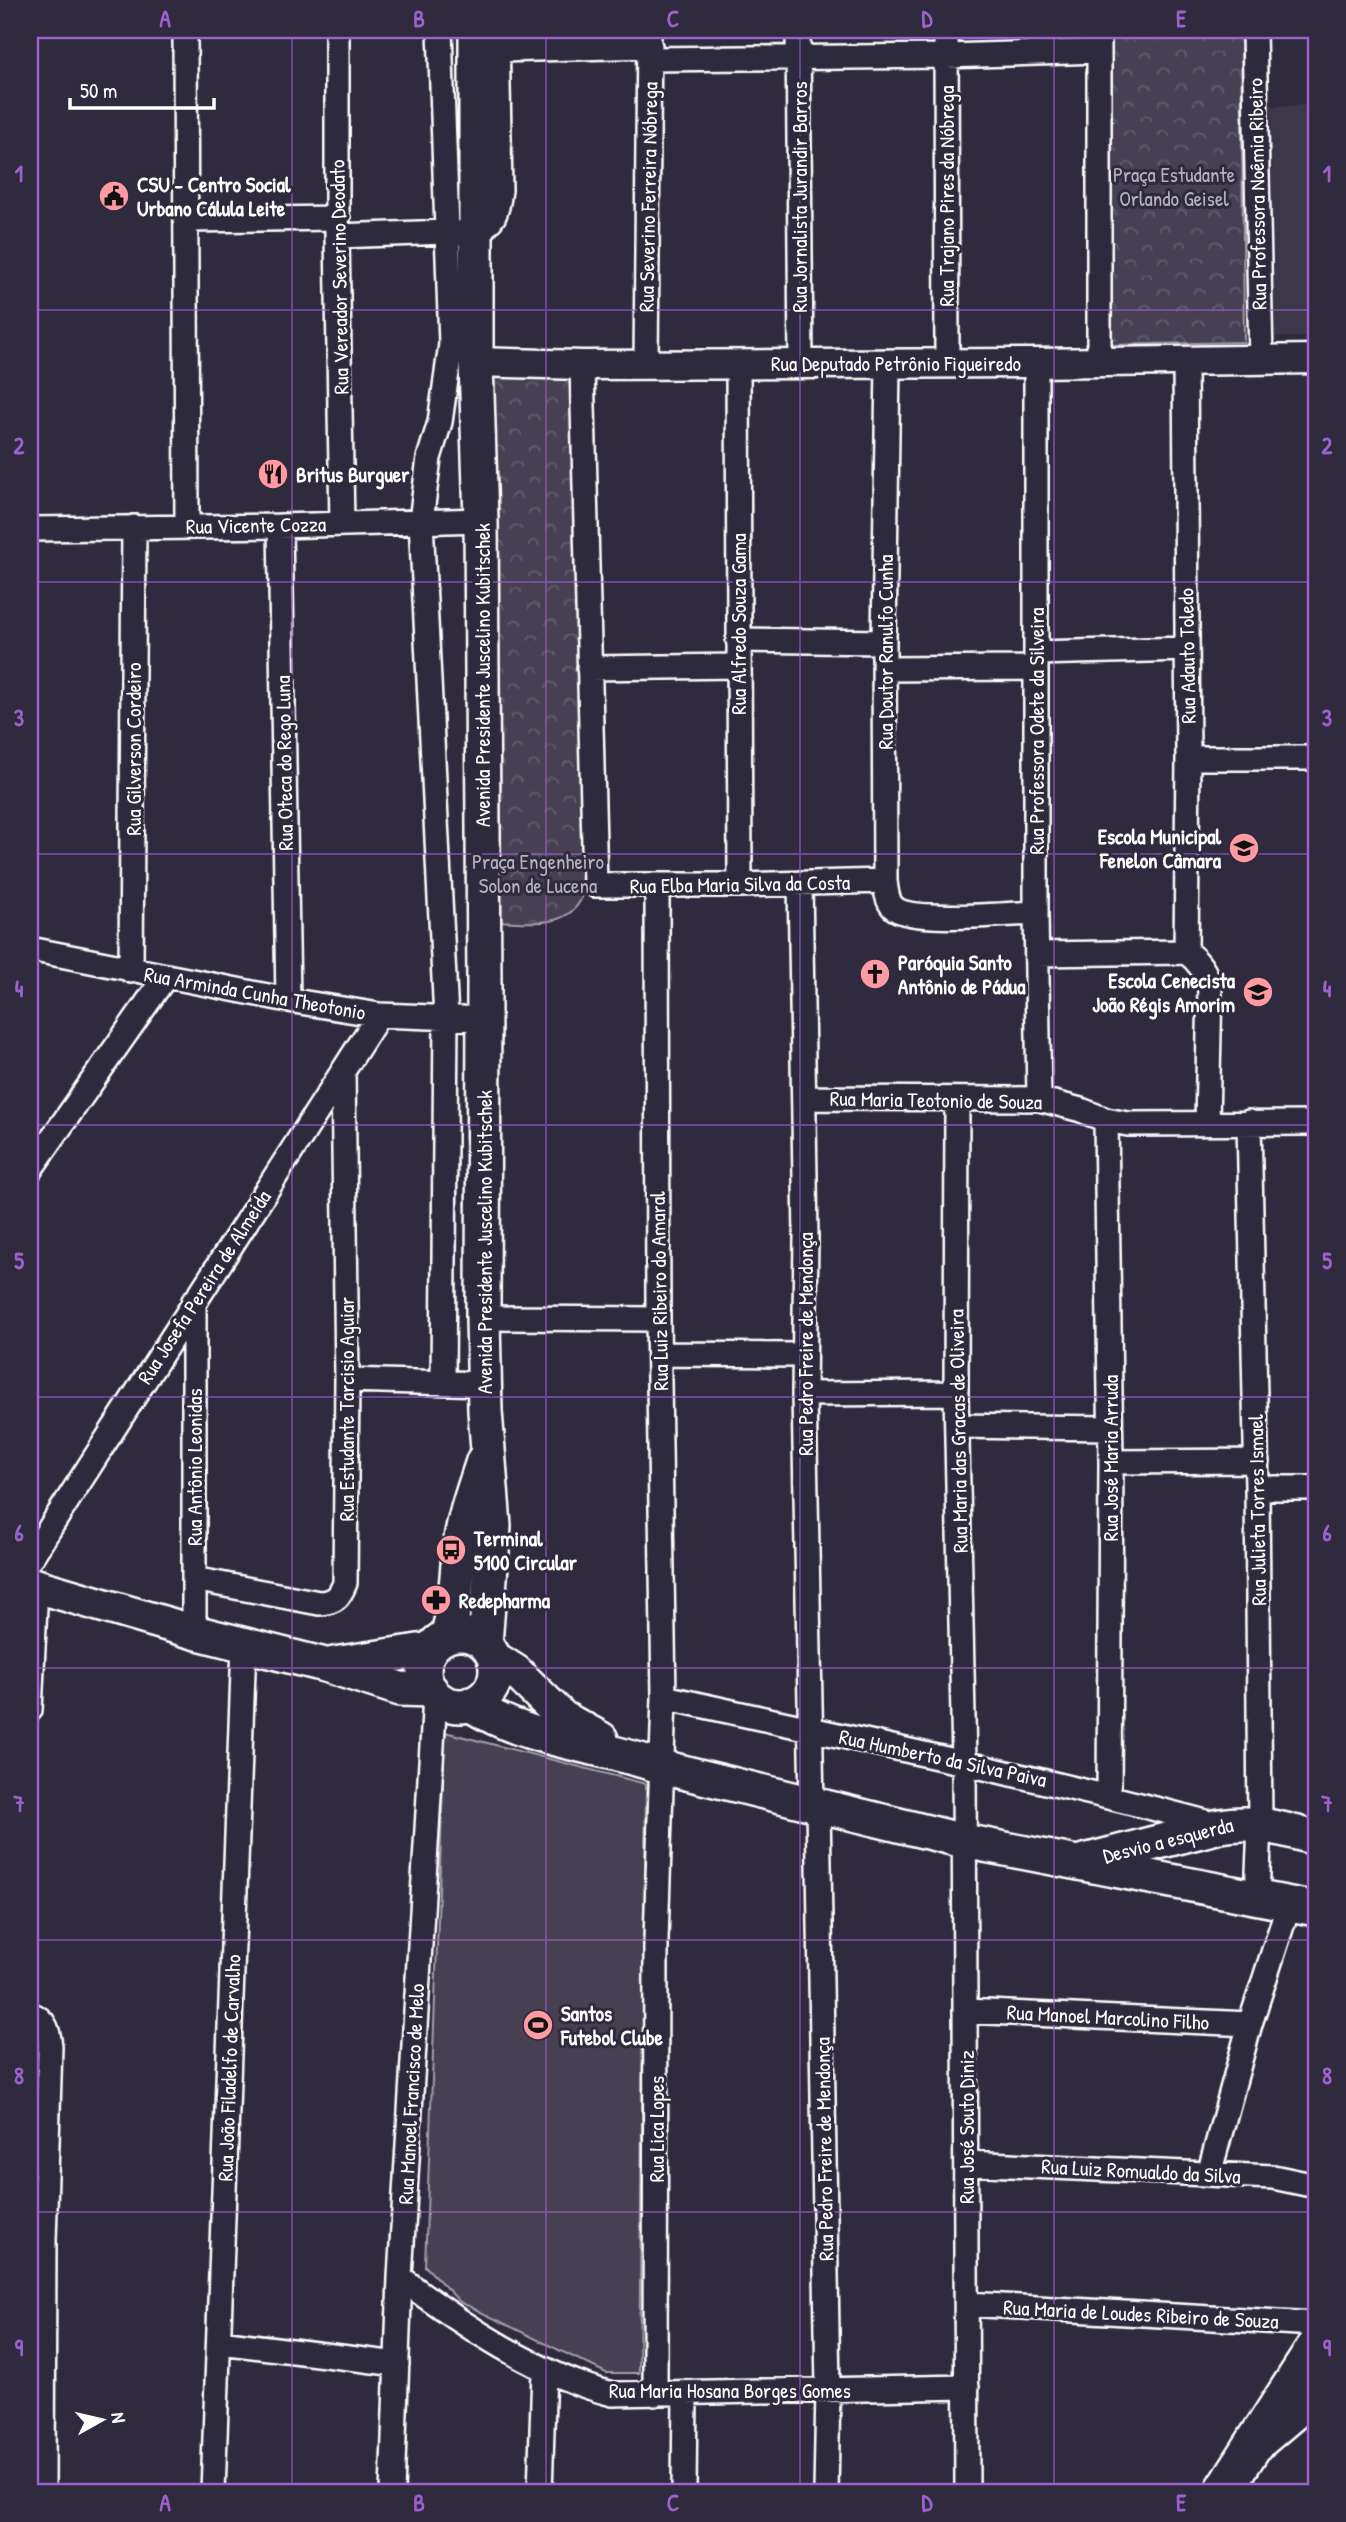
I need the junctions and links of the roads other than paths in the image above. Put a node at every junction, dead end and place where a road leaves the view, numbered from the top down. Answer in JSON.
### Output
{"nodes":[{"id":1,"x":185,"y":30,"type":"edge"},
{"id":2,"x":337,"y":30,"type":"edge"},
{"id":3,"x":797,"y":30,"type":"edge"},
{"id":4,"x":946,"y":30,"type":"edge"},
{"id":5,"x":1254,"y":30,"type":"edge"},
{"id":6,"x":440,"y":33,"type":"edge"},
{"id":7,"x":487,"y":37,"type":"edge"},
{"id":8,"x":1099,"y":40,"type":"edge"},
{"id":9,"x":650,"y":45,"type":"edge"},
{"id":10,"x":798,"y":57,"type":"junction"},
{"id":11,"x":946,"y":57,"type":"junction"},
{"id":12,"x":187,"y":220,"type":"junction"},
{"id":13,"x":337,"y":227,"type":"junction"},
{"id":14,"x":461,"y":233,"type":"junction"},
{"id":15,"x":1261,"y":359,"type":"junction"},
{"id":16,"x":1316,"y":359,"type":"edge"},
{"id":17,"x":1185,"y":360,"type":"junction"},
{"id":18,"x":476,"y":362,"type":"junction"},
{"id":19,"x":738,"y":363,"type":"junction"},
{"id":20,"x":888,"y":363,"type":"junction"},
{"id":21,"x":947,"y":363,"type":"junction"},
{"id":22,"x":1037,"y":363,"type":"junction"},
{"id":23,"x":1099,"y":363,"type":"junction"},
{"id":24,"x":646,"y":364,"type":"junction"},
{"id":25,"x":801,"y":364,"type":"junction"},
{"id":26,"x":582,"y":365,"type":"junction"},
{"id":27,"x":481,"y":520,"type":"junction"},
{"id":28,"x":421,"y":521,"type":"junction"},
{"id":29,"x":342,"y":524,"type":"junction"},
{"id":30,"x":187,"y":526,"type":"junction"},
{"id":31,"x":281,"y":526,"type":"junction"},
{"id":32,"x":134,"y":527,"type":"junction"},
{"id":33,"x":30,"y":529,"type":"edge"},
{"id":34,"x":738,"y":640,"type":"junction"},
{"id":35,"x":884,"y":642,"type":"junction"},
{"id":36,"x":1187,"y":649,"type":"junction"},
{"id":37,"x":1036,"y":660,"type":"junction"},
{"id":38,"x":739,"y":666,"type":"junction"},
{"id":39,"x":589,"y":668,"type":"junction"},
{"id":40,"x":884,"y":669,"type":"junction"},
{"id":41,"x":1188,"y":758,"type":"junction"},
{"id":42,"x":1316,"y":758,"type":"edge"},
{"id":43,"x":885,"y":881,"type":"junction"},
{"id":44,"x":800,"y":883,"type":"junction"},
{"id":45,"x":657,"y":885,"type":"junction"},
{"id":46,"x":740,"y":885,"type":"junction"},
{"id":47,"x":1036,"y":913,"type":"junction"},
{"id":48,"x":30,"y":949,"type":"edge"},
{"id":49,"x":1186,"y":952,"type":"junction"},
{"id":50,"x":1037,"y":954,"type":"junction"},
{"id":51,"x":131,"y":971,"type":"junction"},
{"id":52,"x":166,"y":976,"type":"junction"},
{"id":53,"x":288,"y":1000,"type":"junction"},
{"id":54,"x":379,"y":1015,"type":"junction"},
{"id":55,"x":446,"y":1018,"type":"junction"},
{"id":56,"x":483,"y":1019,"type":"junction"},
{"id":57,"x":343,"y":1071,"type":"junction"},
{"id":58,"x":804,"y":1098,"type":"junction"},
{"id":59,"x":1039,"y":1099,"type":"junction"},
{"id":60,"x":957,"y":1100,"type":"junction"},
{"id":61,"x":1106,"y":1120,"type":"junction"},
{"id":62,"x":1249,"y":1122,"type":"junction"},
{"id":63,"x":1207,"y":1123,"type":"junction"},
{"id":64,"x":1316,"y":1123,"type":"edge"},
{"id":65,"x":30,"y":1170,"type":"edge"},
{"id":66,"x":445,"y":1201,"type":"junction"},
{"id":67,"x":482,"y":1204,"type":"junction"},
{"id":68,"x":194,"y":1301,"type":"junction"},
{"id":69,"x":483,"y":1318,"type":"junction"},
{"id":70,"x":658,"y":1319,"type":"junction"},
{"id":71,"x":659,"y":1354,"type":"junction"},
{"id":72,"x":803,"y":1355,"type":"junction"},
{"id":73,"x":347,"y":1380,"type":"junction"},
{"id":74,"x":443,"y":1382,"type":"junction"},
{"id":75,"x":485,"y":1384,"type":"junction"},
{"id":76,"x":956,"y":1393,"type":"junction"},
{"id":77,"x":804,"y":1394,"type":"junction"},
{"id":78,"x":957,"y":1426,"type":"junction"},
{"id":79,"x":1110,"y":1428,"type":"junction"},
{"id":80,"x":489,"y":1446,"type":"junction"},
{"id":81,"x":1257,"y":1461,"type":"junction"},
{"id":82,"x":1111,"y":1462,"type":"junction"},
{"id":83,"x":1257,"y":1488,"type":"junction"},
{"id":84,"x":1316,"y":1488,"type":"edge"},
{"id":85,"x":32,"y":1576,"type":"edge"},
{"id":86,"x":194,"y":1580,"type":"junction"},
{"id":87,"x":194,"y":1632,"type":"junction"},
{"id":88,"x":439,"y":1642,"type":"junction"},
{"id":89,"x":243,"y":1644,"type":"junction"},
{"id":90,"x":489,"y":1651,"type":"junction"},
{"id":91,"x":325,"y":1665,"type":"junction"},
{"id":92,"x":433,"y":1693,"type":"junction"},
{"id":93,"x":664,"y":1697,"type":"junction"},
{"id":94,"x":470,"y":1704,"type":"junction"},
{"id":95,"x":30,"y":1710,"type":"edge"},
{"id":96,"x":809,"y":1729,"type":"junction"},
{"id":97,"x":649,"y":1762,"type":"junction"},
{"id":98,"x":964,"y":1762,"type":"junction"},
{"id":99,"x":1109,"y":1796,"type":"junction"},
{"id":100,"x":815,"y":1806,"type":"junction"},
{"id":101,"x":1260,"y":1824,"type":"junction"},
{"id":102,"x":1220,"y":1826,"type":"junction"},
{"id":103,"x":1316,"y":1838,"type":"edge"},
{"id":104,"x":964,"y":1840,"type":"junction"},
{"id":105,"x":1076,"y":1863,"type":"junction"},
{"id":106,"x":1257,"y":1897,"type":"junction"},
{"id":107,"x":1303,"y":1907,"type":"edge"},
{"id":108,"x":965,"y":2011,"type":"junction"},
{"id":109,"x":30,"y":2014,"type":"edge"},
{"id":110,"x":1250,"y":2024,"type":"junction"},
{"id":111,"x":966,"y":2163,"type":"junction"},
{"id":112,"x":1209,"y":2174,"type":"junction"},
{"id":113,"x":1316,"y":2186,"type":"edge"},
{"id":114,"x":37,"y":2243,"type":"edge"},
{"id":115,"x":400,"y":2277,"type":"junction"},
{"id":116,"x":967,"y":2304,"type":"junction"},
{"id":117,"x":1316,"y":2323,"type":"edge"},
{"id":118,"x":220,"y":2342,"type":"junction"},
{"id":119,"x":1316,"y":2347,"type":"edge"},
{"id":120,"x":397,"y":2364,"type":"junction"},
{"id":121,"x":544,"y":2370,"type":"junction"},
{"id":122,"x":967,"y":2387,"type":"junction"},
{"id":123,"x":828,"y":2390,"type":"junction"},
{"id":124,"x":655,"y":2394,"type":"junction"},
{"id":125,"x":685,"y":2394,"type":"junction"},
{"id":126,"x":1316,"y":2395,"type":"edge"},
{"id":127,"x":37,"y":2448,"type":"edge"},
{"id":128,"x":1243,"y":2461,"type":"junction"},
{"id":129,"x":43,"y":2492,"type":"edge"},
{"id":130,"x":214,"y":2492,"type":"edge"},
{"id":131,"x":392,"y":2492,"type":"edge"},
{"id":132,"x":540,"y":2492,"type":"edge"},
{"id":133,"x":684,"y":2492,"type":"edge"},
{"id":134,"x":826,"y":2492,"type":"edge"},
{"id":135,"x":967,"y":2492,"type":"edge"},
{"id":136,"x":1223,"y":2492,"type":"edge"}],
"edges":[{"from":1,"to":12,"type":"street"},
{"from":2,"to":13,"type":"street","name":"Rua Vereador Severino Deodato"},
{"from":3,"to":10,"type":"street","name":"Rua Jornalista Jurandir Barros"},
{"from":4,"to":11,"type":"street","name":"Rua Trajano Pires da Nóbrega"},
{"from":5,"to":15,"type":"street","name":"Rua Professora Noêmia Ribeiro"},
{"from":6,"to":7,"type":"street"},
{"from":6,"to":14,"type":"street"},
{"from":7,"to":9,"type":"street"},
{"from":7,"to":14,"type":"main road","name":"Avenida Presidente Juscelino Kubitschek"},
{"from":8,"to":11,"type":"street"},
{"from":8,"to":23,"type":"street"},
{"from":9,"to":10,"type":"street"},
{"from":9,"to":24,"type":"street","name":"Rua Severino Ferreira Nóbrega"},
{"from":10,"to":11,"type":"street"},
{"from":10,"to":25,"type":"street","name":"Rua Jornalista Jurandir Barros"},
{"from":11,"to":21,"type":"street","name":"Rua Trajano Pires da Nóbrega"},
{"from":12,"to":13,"type":"street"},
{"from":12,"to":30,"type":"street"},
{"from":13,"to":14,"type":"street"},
{"from":13,"to":29,"type":"street","name":"Rua Vereador Severino Deodato"},
{"from":14,"to":18,"type":"main road","name":"Avenida Presidente Juscelino Kubitschek"},
{"from":14,"to":28,"type":"street"},
{"from":15,"to":16,"type":"street","name":"Rua Deputado Petrônio Figueiredo"},
{"from":15,"to":17,"type":"street","name":"Rua Deputado Petrônio Figueiredo"},
{"from":17,"to":23,"type":"street","name":"Rua Deputado Petrônio Figueiredo"},
{"from":17,"to":36,"type":"street","name":"Rua Adauto Toledo"},
{"from":18,"to":26,"type":"street","name":"Rua Deputado Petrônio Figueiredo"},
{"from":18,"to":27,"type":"main road","name":"Avenida Presidente Juscelino Kubitschek"},
{"from":19,"to":24,"type":"street","name":"Rua Deputado Petrônio Figueiredo"},
{"from":19,"to":25,"type":"street","name":"Rua Deputado Petrônio Figueiredo"},
{"from":19,"to":34,"type":"street","name":"Rua Alfredo Souza Gama"},
{"from":20,"to":21,"type":"street","name":"Rua Deputado Petrônio Figueiredo"},
{"from":20,"to":25,"type":"street","name":"Rua Deputado Petrônio Figueiredo"},
{"from":20,"to":35,"type":"street","name":"Rua Doutor Ranulfo Cunha"},
{"from":21,"to":22,"type":"street","name":"Rua Deputado Petrônio Figueiredo"},
{"from":22,"to":23,"type":"street","name":"Rua Deputado Petrônio Figueiredo"},
{"from":22,"to":37,"type":"street","name":"Rua Professora Odete da Silveira"},
{"from":24,"to":26,"type":"street","name":"Rua Deputado Petrônio Figueiredo"},
{"from":26,"to":39,"type":"street"},
{"from":27,"to":28,"type":"street","name":"Rua Vicente Cozza"},
{"from":27,"to":56,"type":"main road","name":"Avenida Presidente Juscelino Kubitschek"},
{"from":28,"to":29,"type":"street","name":"Rua Vicente Cozza"},
{"from":28,"to":55,"type":"street"},
{"from":29,"to":31,"type":"street","name":"Rua Vicente Cozza"},
{"from":30,"to":31,"type":"street","name":"Rua Vicente Cozza"},
{"from":30,"to":32,"type":"street","name":"Rua Vicente Cozza"},
{"from":31,"to":53,"type":"street","name":"Rua Oteca do Rego Luna"},
{"from":32,"to":33,"type":"street","name":"Rua Vicente Cozza"},
{"from":32,"to":51,"type":"street","name":"Rua Gilverson Cordeiro"},
{"from":34,"to":35,"type":"street"},
{"from":34,"to":38,"type":"street","name":"Rua Alfredo Souza Gama"},
{"from":35,"to":40,"type":"street","name":"Rua Doutor Ranulfo Cunha"},
{"from":36,"to":37,"type":"street"},
{"from":36,"to":41,"type":"street","name":"Rua Adauto Toledo"},
{"from":37,"to":40,"type":"street"},
{"from":37,"to":47,"type":"street","name":"Rua Professora Odete da Silveira"},
{"from":38,"to":39,"type":"street"},
{"from":38,"to":46,"type":"street","name":"Rua Alfredo Souza Gama"},
{"from":39,"to":45,"type":"street","name":"Rua Elba Maria Silva da Costa"},
{"from":40,"to":43,"type":"street","name":"Rua Doutor Ranulfo Cunha"},
{"from":41,"to":42,"type":"street"},
{"from":41,"to":49,"type":"street","name":"Rua Adauto Toledo"},
{"from":43,"to":44,"type":"street","name":"Rua Elba Maria Silva da Costa"},
{"from":43,"to":47,"type":"street","name":"Rua Doutor Ranulfo Cunha"},
{"from":44,"to":46,"type":"street","name":"Rua Elba Maria Silva da Costa"},
{"from":44,"to":58,"type":"street","name":"Rua Pedro Freire de Mendonça"},
{"from":45,"to":46,"type":"street","name":"Rua Elba Maria Silva da Costa"},
{"from":45,"to":70,"type":"street","name":"Rua Luiz Ribeiro do Amaral"},
{"from":47,"to":50,"type":"street","name":"Rua Professora Odete da Silveira"},
{"from":48,"to":51,"type":"street","name":"Rua Arminda Cunha Theotonio"},
{"from":49,"to":50,"type":"street"},
{"from":49,"to":63,"type":"street"},
{"from":50,"to":59,"type":"street","name":"Rua Professora Odete da Silveira"},
{"from":51,"to":52,"type":"street","name":"Rua Arminda Cunha Theotonio"},
{"from":52,"to":53,"type":"street","name":"Rua Arminda Cunha Theotonio"},
{"from":52,"to":65,"type":"street"},
{"from":53,"to":54,"type":"street","name":"Rua Arminda Cunha Theotonio"},
{"from":54,"to":55,"type":"street","name":"Rua Arminda Cunha Theotonio"},
{"from":54,"to":57,"type":"street","name":"Rua Josefa Pereira de Almeida"},
{"from":55,"to":56,"type":"street","name":"Rua Arminda Cunha Theotonio"},
{"from":55,"to":66,"type":"street"},
{"from":56,"to":67,"type":"main road","name":"Avenida Presidente Juscelino Kubitschek"},
{"from":57,"to":68,"type":"street","name":"Rua Josefa Pereira de Almeida"},
{"from":57,"to":73,"type":"street","name":"Rua Estudante Tarcisio Aguiar"},
{"from":58,"to":60,"type":"street","name":"Rua Maria Teotonio de Souza"},
{"from":58,"to":72,"type":"street","name":"Rua Pedro Freire de Mendonça"},
{"from":59,"to":60,"type":"street","name":"Rua Maria Teotonio de Souza"},
{"from":59,"to":61,"type":"street","name":"Rua Maria Teotonio de Souza"},
{"from":60,"to":76,"type":"street","name":"Rua Maria das Gracas de Oliveira"},
{"from":61,"to":63,"type":"street","name":"Rua Maria Teotonio de Souza"},
{"from":61,"to":79,"type":"street","name":"Rua José Maria Arruda"},
{"from":62,"to":63,"type":"street","name":"Rua Maria Teotonio de Souza"},
{"from":62,"to":64,"type":"street","name":"Rua Maria Teotonio de Souza"},
{"from":62,"to":81,"type":"street","name":"Rua Julieta Torres Ismael"},
{"from":66,"to":67,"type":"street"},
{"from":66,"to":74,"type":"street"},
{"from":67,"to":69,"type":"main road","name":"Avenida Presidente Juscelino Kubitschek"},
{"from":68,"to":85,"type":"street","name":"Rua Josefa Pereira de Almeida"},
{"from":68,"to":86,"type":"street","name":"Rua Antônio Leonidas"},
{"from":69,"to":70,"type":"street"},
{"from":69,"to":75,"type":"main road","name":"Avenida Presidente Juscelino Kubitschek"},
{"from":70,"to":71,"type":"street","name":"Rua Luiz Ribeiro do Amaral"},
{"from":71,"to":72,"type":"street"},
{"from":71,"to":93,"type":"street","name":"Rua Luiz Ribeiro do Amaral"},
{"from":72,"to":77,"type":"street","name":"Rua Pedro Freire de Mendonça"},
{"from":73,"to":74,"type":"street"},
{"from":73,"to":86,"type":"street","name":"Rua Estudante Tarcisio Aguiar"},
{"from":74,"to":75,"type":"street"},
{"from":75,"to":80,"type":"main road","name":"Avenida Presidente Juscelino Kubitschek"},
{"from":76,"to":77,"type":"street"},
{"from":76,"to":78,"type":"street","name":"Rua Maria das Gracas de Oliveira"},
{"from":77,"to":96,"type":"street","name":"Rua Pedro Freire de Mendonça"},
{"from":78,"to":79,"type":"street"},
{"from":78,"to":98,"type":"street","name":"Rua Maria das Gracas de Oliveira"},
{"from":79,"to":82,"type":"street","name":"Rua José Maria Arruda"},
{"from":80,"to":88,"type":"main road"},
{"from":80,"to":90,"type":"main road","name":"Avenida Presidente Juscelino Kubitschek"},
{"from":81,"to":82,"type":"street"},
{"from":81,"to":83,"type":"street","name":"Rua Julieta Torres Ismael"},
{"from":82,"to":99,"type":"street","name":"Rua José Maria Arruda"},
{"from":83,"to":84,"type":"street"},
{"from":83,"to":101,"type":"street","name":"Rua Julieta Torres Ismael"},
{"from":85,"to":87,"type":"main road"},
{"from":85,"to":95,"type":"street"},
{"from":86,"to":87,"type":"street","name":"Rua Antônio Leonidas"},
{"from":87,"to":89,"type":"main road"},
{"from":88,"to":90,"type":"main road"},
{"from":88,"to":91,"type":"main road"},
{"from":88,"to":92,"type":"main road"},
{"from":89,"to":91,"type":"main road"},
{"from":89,"to":118,"type":"street","name":"Rua João Filadelfo de Carvalho"},
{"from":90,"to":94,"type":"main road"},
{"from":90,"to":97,"type":"main road"},
{"from":91,"to":92,"type":"main road"},
{"from":92,"to":94,"type":"main road"},
{"from":92,"to":115,"type":"street","name":"Rua Manoel Francisco de Melo"},
{"from":93,"to":96,"type":"street","name":"Rua Humberto da Silva Paiva"},
{"from":93,"to":97,"type":"street","name":"Rua Lica Lopes"},
{"from":94,"to":97,"type":"main road"},
{"from":96,"to":98,"type":"street","name":"Rua Humberto da Silva Paiva"},
{"from":96,"to":100,"type":"street","name":"Rua Pedro Freire de Mendonça"},
{"from":97,"to":100,"type":"main road"},
{"from":97,"to":124,"type":"street","name":"Rua Lica Lopes"},
{"from":98,"to":99,"type":"street","name":"Rua Humberto da Silva Paiva"},
{"from":98,"to":104,"type":"street","name":"Rua José Souto Diniz"},
{"from":99,"to":102,"type":"street","name":"Rua Humberto da Silva Paiva"},
{"from":100,"to":104,"type":"main road"},
{"from":100,"to":123,"type":"street","name":"Rua Pedro Freire de Mendonça"},
{"from":101,"to":102,"type":"main road","name":"Desvio a esquerda"},
{"from":101,"to":103,"type":"main road"},
{"from":101,"to":106,"type":"street","name":"Rua Julieta Torres Ismael"},
{"from":102,"to":105,"type":"main road","name":"Desvio a esquerda"},
{"from":104,"to":105,"type":"main road"},
{"from":104,"to":108,"type":"street","name":"Rua José Souto Diniz"},
{"from":105,"to":106,"type":"main road"},
{"from":106,"to":107,"type":"main road"},
{"from":107,"to":110,"type":"street"},
{"from":108,"to":110,"type":"street","name":"Rua Manoel Marcolino Filho"},
{"from":108,"to":111,"type":"street","name":"Rua José Souto Diniz"},
{"from":109,"to":114,"type":"street"},
{"from":110,"to":112,"type":"street"},
{"from":111,"to":112,"type":"street","name":"Rua Luiz Romualdo da Silva"},
{"from":111,"to":116,"type":"street","name":"Rua José Souto Diniz"},
{"from":112,"to":113,"type":"street","name":"Rua Luiz Romualdo da Silva"},
{"from":114,"to":127,"type":"street"},
{"from":115,"to":120,"type":"street","name":"Rua Manoel Francisco de Melo"},
{"from":115,"to":121,"type":"street","name":"Rua Maria Hosana Borges Gomes"},
{"from":116,"to":117,"type":"street","name":"Rua Maria de Loudes Ribeiro de Souza"},
{"from":116,"to":122,"type":"street","name":"Rua José Souto Diniz"},
{"from":118,"to":120,"type":"street"},
{"from":118,"to":130,"type":"street","name":"Rua João Filadelfo de Carvalho"},
{"from":119,"to":128,"type":"main road"},
{"from":120,"to":131,"type":"street","name":"Rua Manoel Francisco de Melo"},
{"from":121,"to":124,"type":"street","name":"Rua Maria Hosana Borges Gomes"},
{"from":121,"to":132,"type":"street"},
{"from":122,"to":123,"type":"street","name":"Rua Maria Hosana Borges Gomes"},
{"from":122,"to":135,"type":"street","name":"Rua José Souto Diniz"},
{"from":123,"to":125,"type":"street","name":"Rua Maria Hosana Borges Gomes"},
{"from":123,"to":134,"type":"street","name":"Rua Pedro Freire de Mendonça"},
{"from":124,"to":125,"type":"street","name":"Rua Maria Hosana Borges Gomes"},
{"from":125,"to":133,"type":"street"},
{"from":126,"to":128,"type":"street"},
{"from":127,"to":129,"type":"street"},
{"from":128,"to":136,"type":"main road"}]}
